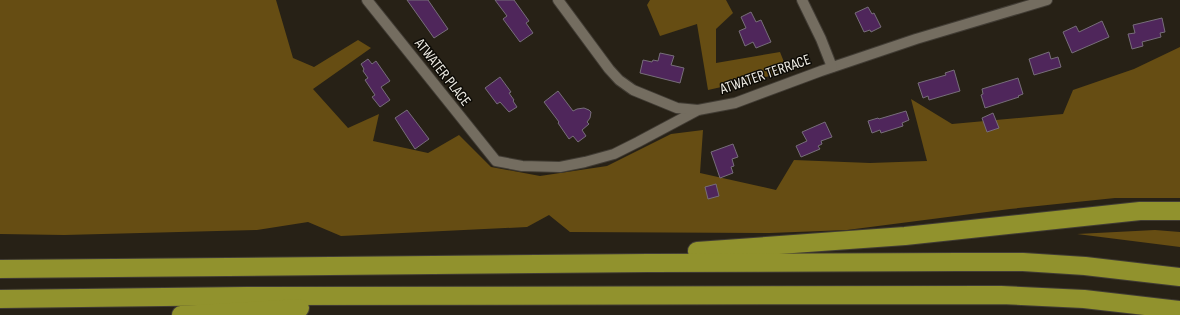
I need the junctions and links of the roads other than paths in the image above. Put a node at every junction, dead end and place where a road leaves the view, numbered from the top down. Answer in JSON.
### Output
{"nodes":[{"id":1,"x":367,"y":0,"type":"edge"},
{"id":2,"x":558,"y":0,"type":"edge"},
{"id":3,"x":802,"y":0,"type":"edge"},
{"id":4,"x":1047,"y":0,"type":"edge"},
{"id":5,"x":832,"y":67,"type":"junction"},
{"id":6,"x":698,"y":110,"type":"junction"},
{"id":7,"x":496,"y":161,"type":"joint"},
{"id":8,"x":1180,"y":211,"type":"edge"},
{"id":9,"x":523,"y":264,"type":"junction"},
{"id":10,"x":0,"y":269,"type":"edge"},
{"id":11,"x":1180,"y":277,"type":"edge"},
{"id":12,"x":518,"y":297,"type":"junction"},
{"id":13,"x":0,"y":299,"type":"edge"},
{"id":14,"x":1180,"y":310,"type":"edge"},
{"id":15,"x":181,"y":315,"type":"edge"}],
"edges":[{"from":1,"to":7,"type":"street","name":"ATWATER PLACE"},
{"from":2,"to":6,"type":"street"},
{"from":3,"to":5,"type":"street"},
{"from":4,"to":5,"type":"street","name":"ATWATER TERRACE"},
{"from":5,"to":6,"type":"street","name":"ATWATER TERRACE"},
{"from":6,"to":7,"type":"street","name":"ATWATER TERRACE"},
{"from":8,"to":9,"type":"highway"},
{"from":9,"to":10,"type":"highway"},
{"from":9,"to":11,"type":"highway"},
{"from":12,"to":13,"type":"highway"},
{"from":12,"to":14,"type":"highway"},
{"from":12,"to":15,"type":"highway"}]}
